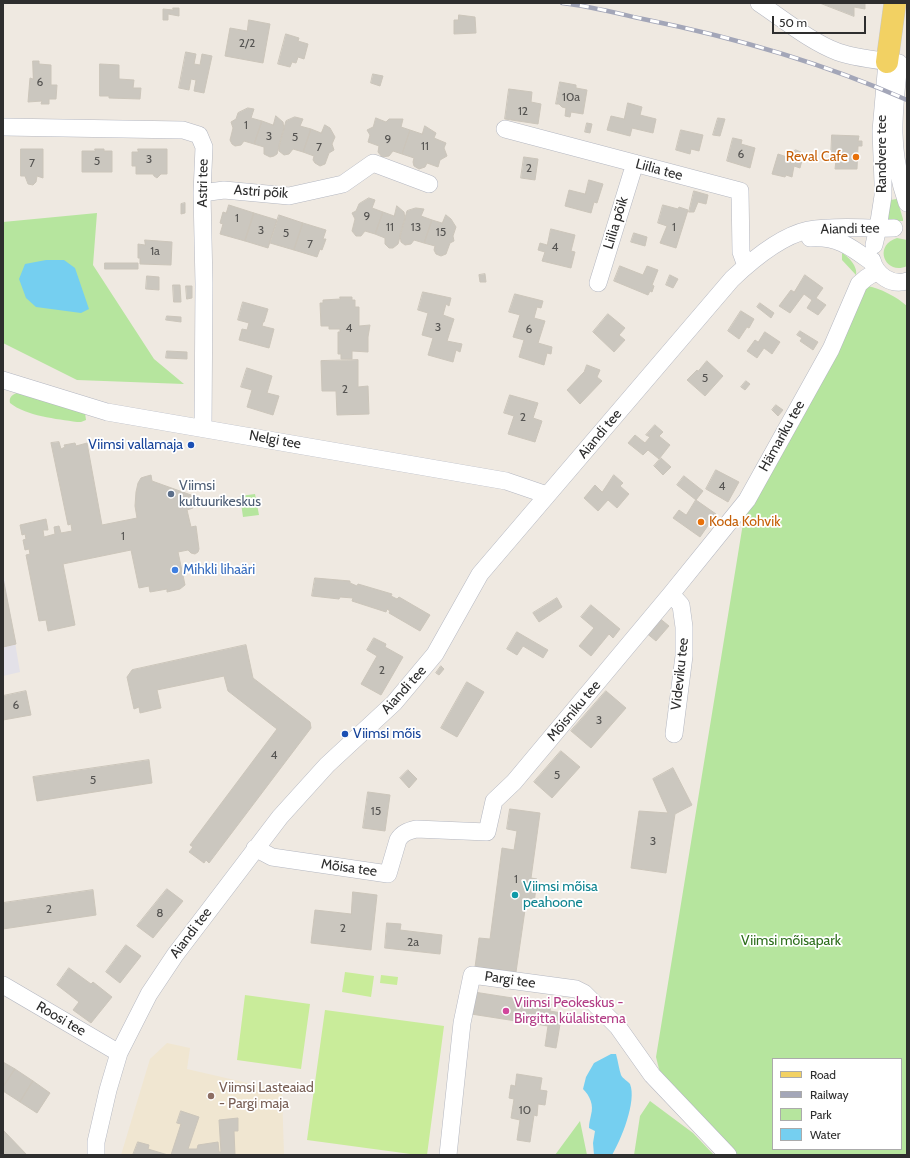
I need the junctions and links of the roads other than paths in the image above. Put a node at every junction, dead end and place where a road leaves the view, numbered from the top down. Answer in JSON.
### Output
{"nodes":[{"id":1,"x":759,"y":3,"type":"edge"},
{"id":2,"x":895,"y":3,"type":"edge"},
{"id":3,"x":907,"y":25,"type":"edge"},
{"id":4,"x":893,"y":62,"type":"junction"},
{"id":5,"x":3,"y":127,"type":"edge"},
{"id":6,"x":505,"y":129,"type":"dead end"},
{"id":7,"x":635,"y":163,"type":"junction"},
{"id":8,"x":429,"y":184,"type":"dead end"},
{"id":9,"x":202,"y":193,"type":"junction"},
{"id":10,"x":883,"y":196,"type":"junction"},
{"id":11,"x":907,"y":203,"type":"edge"},
{"id":12,"x":847,"y":227,"type":"junction"},
{"id":13,"x":893,"y":228,"type":"edge"},
{"id":14,"x":764,"y":252,"type":"junction"},
{"id":15,"x":746,"y":266,"type":"junction"},
{"id":16,"x":878,"y":270,"type":"junction"},
{"id":17,"x":907,"y":281,"type":"edge"},
{"id":18,"x":598,"y":283,"type":"dead end"},
{"id":19,"x":907,"y":295,"type":"edge"},
{"id":20,"x":3,"y":380,"type":"edge"},
{"id":21,"x":203,"y":428,"type":"junction"},
{"id":22,"x":547,"y":495,"type":"junction"},
{"id":23,"x":671,"y":594,"type":"junction"},
{"id":24,"x":674,"y":734,"type":"dead end"},
{"id":25,"x":487,"y":832,"type":"joint"},
{"id":26,"x":255,"y":848,"type":"junction"},
{"id":27,"x":3,"y":985,"type":"edge"},
{"id":28,"x":119,"y":1053,"type":"junction"},
{"id":29,"x":96,"y":1155,"type":"edge"},
{"id":30,"x":448,"y":1155,"type":"edge"},
{"id":31,"x":728,"y":1155,"type":"edge"}],
"edges":[{"from":1,"to":4,"type":"street"},
{"from":2,"to":4,"type":"main road"},
{"from":3,"to":4,"type":"main road"},
{"from":4,"to":10,"type":"street","name":"Randvere tee"},
{"from":4,"to":11,"type":"street","name":"Randvere tee"},
{"from":5,"to":9,"type":"street","name":"Astri tee"},
{"from":6,"to":7,"type":"street","name":"Liilia tee"},
{"from":7,"to":15,"type":"street","name":"Liilia tee"},
{"from":7,"to":18,"type":"street","name":"Liilia põik"},
{"from":8,"to":9,"type":"street","name":"Astri põik"},
{"from":9,"to":21,"type":"street","name":"Astri tee"},
{"from":10,"to":12,"type":"street"},
{"from":10,"to":13,"type":"street","name":"Randvere tee"},
{"from":12,"to":13,"type":"street","name":"Aiandi tee"},
{"from":12,"to":14,"type":"street","name":"Aiandi tee"},
{"from":13,"to":16,"type":"street"},
{"from":14,"to":15,"type":"street","name":"Aiandi tee"},
{"from":14,"to":16,"type":"street","name":"Aiandi tee"},
{"from":15,"to":22,"type":"street","name":"Aiandi tee"},
{"from":16,"to":17,"type":"street"},
{"from":16,"to":19,"type":"street"},
{"from":16,"to":23,"type":"street","name":"Hämariku tee"},
{"from":20,"to":21,"type":"street","name":"Nelgi tee"},
{"from":21,"to":22,"type":"street","name":"Nelgi tee"},
{"from":22,"to":26,"type":"street","name":"Aiandi tee"},
{"from":23,"to":24,"type":"street","name":"Videviku tee"},
{"from":23,"to":25,"type":"street","name":"Mõisniku tee"},
{"from":25,"to":26,"type":"street","name":"Mõisa tee"},
{"from":26,"to":28,"type":"street","name":"Aiandi tee"},
{"from":27,"to":28,"type":"street","name":"Roosi tee"},
{"from":28,"to":29,"type":"street","name":"Aiandi tee"},
{"from":30,"to":31,"type":"street","name":"Pargi tee"}]}
